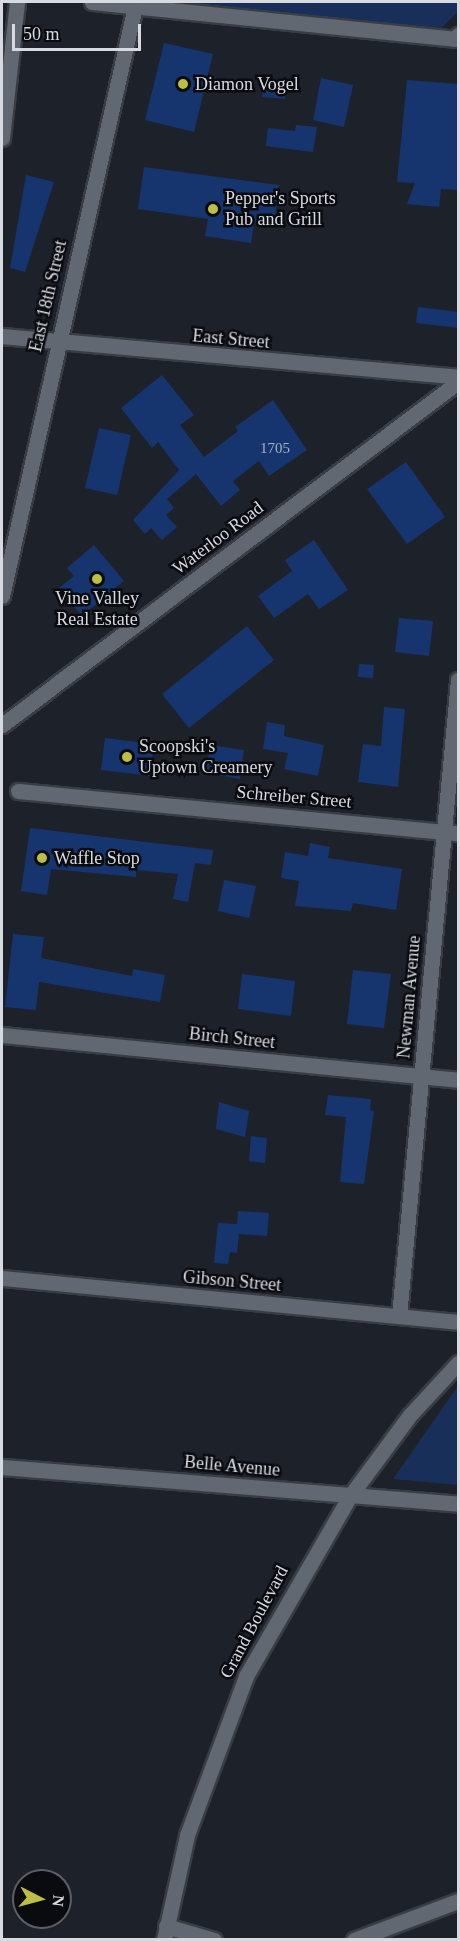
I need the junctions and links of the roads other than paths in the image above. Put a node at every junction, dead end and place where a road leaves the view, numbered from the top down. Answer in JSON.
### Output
{"nodes":[{"id":1,"x":17,"y":2,"type":"edge"},
{"id":2,"x":92,"y":2,"type":"edge"},
{"id":3,"x":135,"y":3,"type":"edge"},
{"id":4,"x":459,"y":35,"type":"edge"},
{"id":5,"x":2,"y":138,"type":"edge"},
{"id":6,"x":2,"y":336,"type":"edge"},
{"id":7,"x":57,"y":342,"type":"junction"},
{"id":8,"x":459,"y":377,"type":"edge"},
{"id":9,"x":459,"y":382,"type":"edge"},
{"id":10,"x":2,"y":596,"type":"edge"},
{"id":11,"x":459,"y":680,"type":"edge"},
{"id":12,"x":2,"y":725,"type":"edge"},
{"id":13,"x":18,"y":791,"type":"dead end"},
{"id":14,"x":452,"y":832,"type":"edge"},
{"id":15,"x":2,"y":1035,"type":"edge"},
{"id":16,"x":421,"y":1076,"type":"junction"},
{"id":17,"x":459,"y":1080,"type":"edge"},
{"id":18,"x":2,"y":1278,"type":"edge"},
{"id":19,"x":399,"y":1316,"type":"junction"},
{"id":20,"x":459,"y":1322,"type":"edge"},
{"id":21,"x":459,"y":1363,"type":"edge"},
{"id":22,"x":2,"y":1467,"type":"edge"},
{"id":23,"x":350,"y":1496,"type":"junction"},
{"id":24,"x":459,"y":1504,"type":"edge"},
{"id":25,"x":459,"y":1901,"type":"edge"},
{"id":26,"x":165,"y":1933,"type":"edge"},
{"id":27,"x":214,"y":1940,"type":"edge"},
{"id":28,"x":354,"y":1940,"type":"edge"}],
"edges":[{"from":1,"to":5,"type":"street"},
{"from":2,"to":3,"type":"street"},
{"from":3,"to":4,"type":"street"},
{"from":3,"to":7,"type":"street","name":"East 18th Street"},
{"from":6,"to":7,"type":"street","name":"East Street"},
{"from":7,"to":8,"type":"street","name":"East Street"},
{"from":7,"to":10,"type":"street","name":"East 18th Street"},
{"from":9,"to":12,"type":"street","name":"Waterloo Road"},
{"from":11,"to":14,"type":"street","name":"Newman Avenue"},
{"from":13,"to":14,"type":"street","name":"Schreiber Street"},
{"from":14,"to":16,"type":"street","name":"Newman Avenue"},
{"from":15,"to":16,"type":"street","name":"Birch Street"},
{"from":16,"to":17,"type":"street","name":"Birch Street"},
{"from":16,"to":19,"type":"street","name":"Newman Avenue"},
{"from":18,"to":19,"type":"street","name":"Gibson Street"},
{"from":19,"to":20,"type":"street","name":"Gibson Street"},
{"from":21,"to":23,"type":"street","name":"Grand Boulevard"},
{"from":22,"to":23,"type":"street","name":"Belle Avenue"},
{"from":23,"to":24,"type":"street","name":"Belle Avenue"},
{"from":23,"to":26,"type":"street","name":"Grand Boulevard"},
{"from":25,"to":28,"type":"street"},
{"from":26,"to":27,"type":"street"}]}
